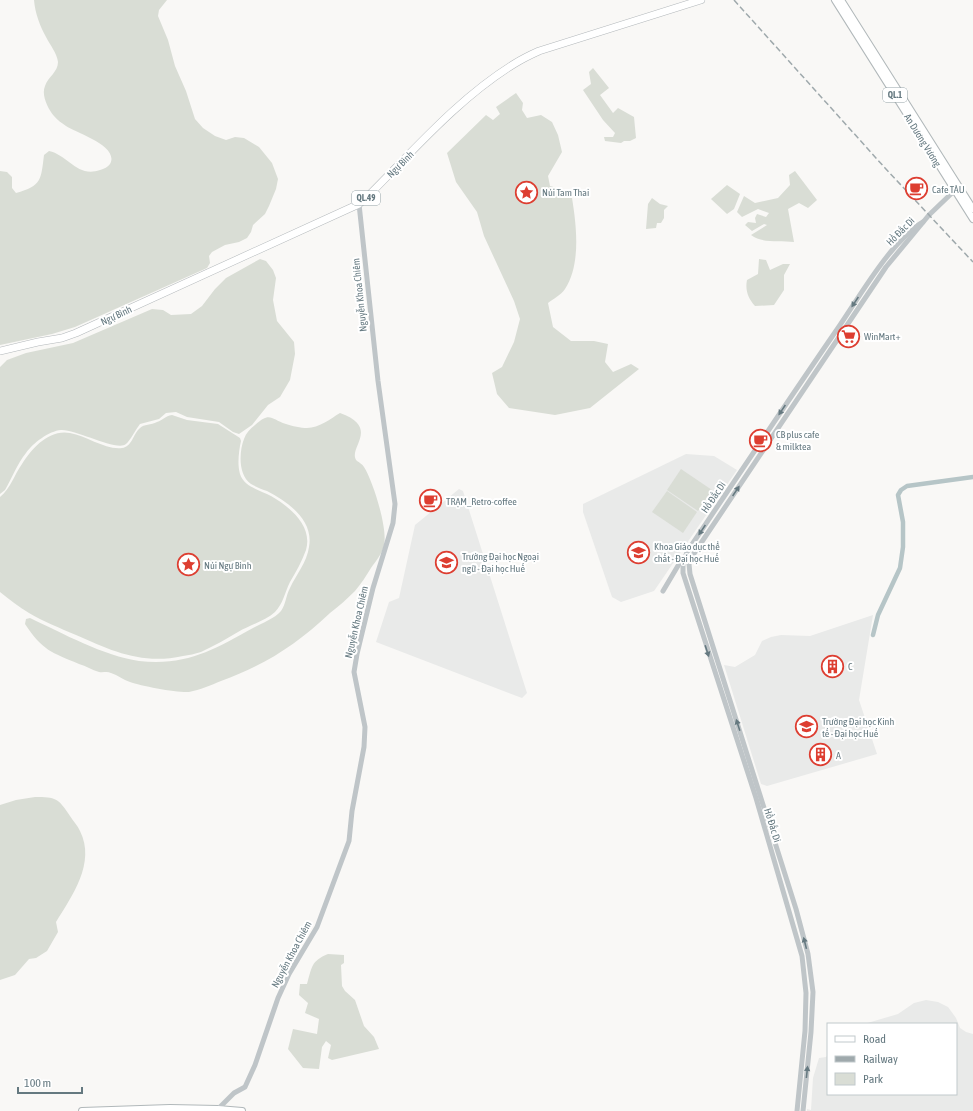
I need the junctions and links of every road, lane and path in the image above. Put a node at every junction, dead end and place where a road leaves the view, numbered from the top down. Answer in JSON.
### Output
{"nodes":[{"id":1,"x":701,"y":0,"type":"edge"},
{"id":2,"x":835,"y":0,"type":"edge"},
{"id":3,"x":841,"y":0,"type":"edge"},
{"id":4,"x":896,"y":92,"type":"junction"},
{"id":5,"x":954,"y":191,"type":"junction"},
{"id":6,"x":359,"y":204,"type":"junction"},
{"id":7,"x":973,"y":209,"type":"edge"},
{"id":8,"x":973,"y":219,"type":"edge"},
{"id":9,"x":925,"y":220,"type":"junction"},
{"id":10,"x":0,"y":351,"type":"edge"},
{"id":11,"x":687,"y":552,"type":"junction"},
{"id":12,"x":683,"y":564,"type":"junction"},
{"id":13,"x":689,"y":564,"type":"junction"},
{"id":14,"x":663,"y":591,"type":"dead end"},
{"id":15,"x":694,"y":597,"type":"junction"},
{"id":16,"x":719,"y":676,"type":"junction"},
{"id":17,"x":218,"y":1110,"type":"edge"},
{"id":18,"x":82,"y":1111,"type":"edge"},
{"id":19,"x":242,"y":1111,"type":"edge"},
{"id":20,"x":796,"y":1111,"type":"edge"},
{"id":21,"x":803,"y":1111,"type":"edge"}],
"edges":[{"from":1,"to":6,"type":"highway","name":"Ngự Bình","number":"QL.49"},
{"from":2,"to":4,"type":"main road","name":"An Dương Vương","number":"QL.1"},
{"from":3,"to":4,"type":"main road","name":"An Dương Vương","number":"QL.1"},
{"from":4,"to":5,"type":"main road","name":"An Dương Vương","number":"QL.1"},
{"from":4,"to":7,"type":"main road","name":"An Dương Vương","number":"QL.1"},
{"from":5,"to":8,"type":"main road","name":"An Dương Vương","number":"QL.1"},
{"from":5,"to":9,"type":"street"},
{"from":6,"to":10,"type":"highway","name":"Ngự Bình","number":"QL.49"},
{"from":6,"to":17,"type":"street","name":"Nguyễn Khoa Chiêm"},
{"from":9,"to":11,"type":"street","name":"Hồ Đắc Di","one_way":true},
{"from":13,"to":9,"type":"street","name":"Hồ Đắc Di","one_way":true},
{"from":11,"to":12,"type":"street","name":"Hồ Đắc Di"},
{"from":11,"to":14,"type":"street"},
{"from":12,"to":13,"type":"street"},
{"from":12,"to":15,"type":"street","name":"Hồ Đắc Di"},
{"from":13,"to":15,"type":"street","name":"Hồ Đắc Di"},
{"from":15,"to":16,"type":"street","name":"Hồ Đắc Di"},
{"from":16,"to":20,"type":"street","name":"Hồ Đắc Di"},
{"from":21,"to":16,"type":"street","name":"Hồ Đắc Di","one_way":true},
{"from":17,"to":18,"type":"main road"},
{"from":17,"to":19,"type":"main road"}]}
